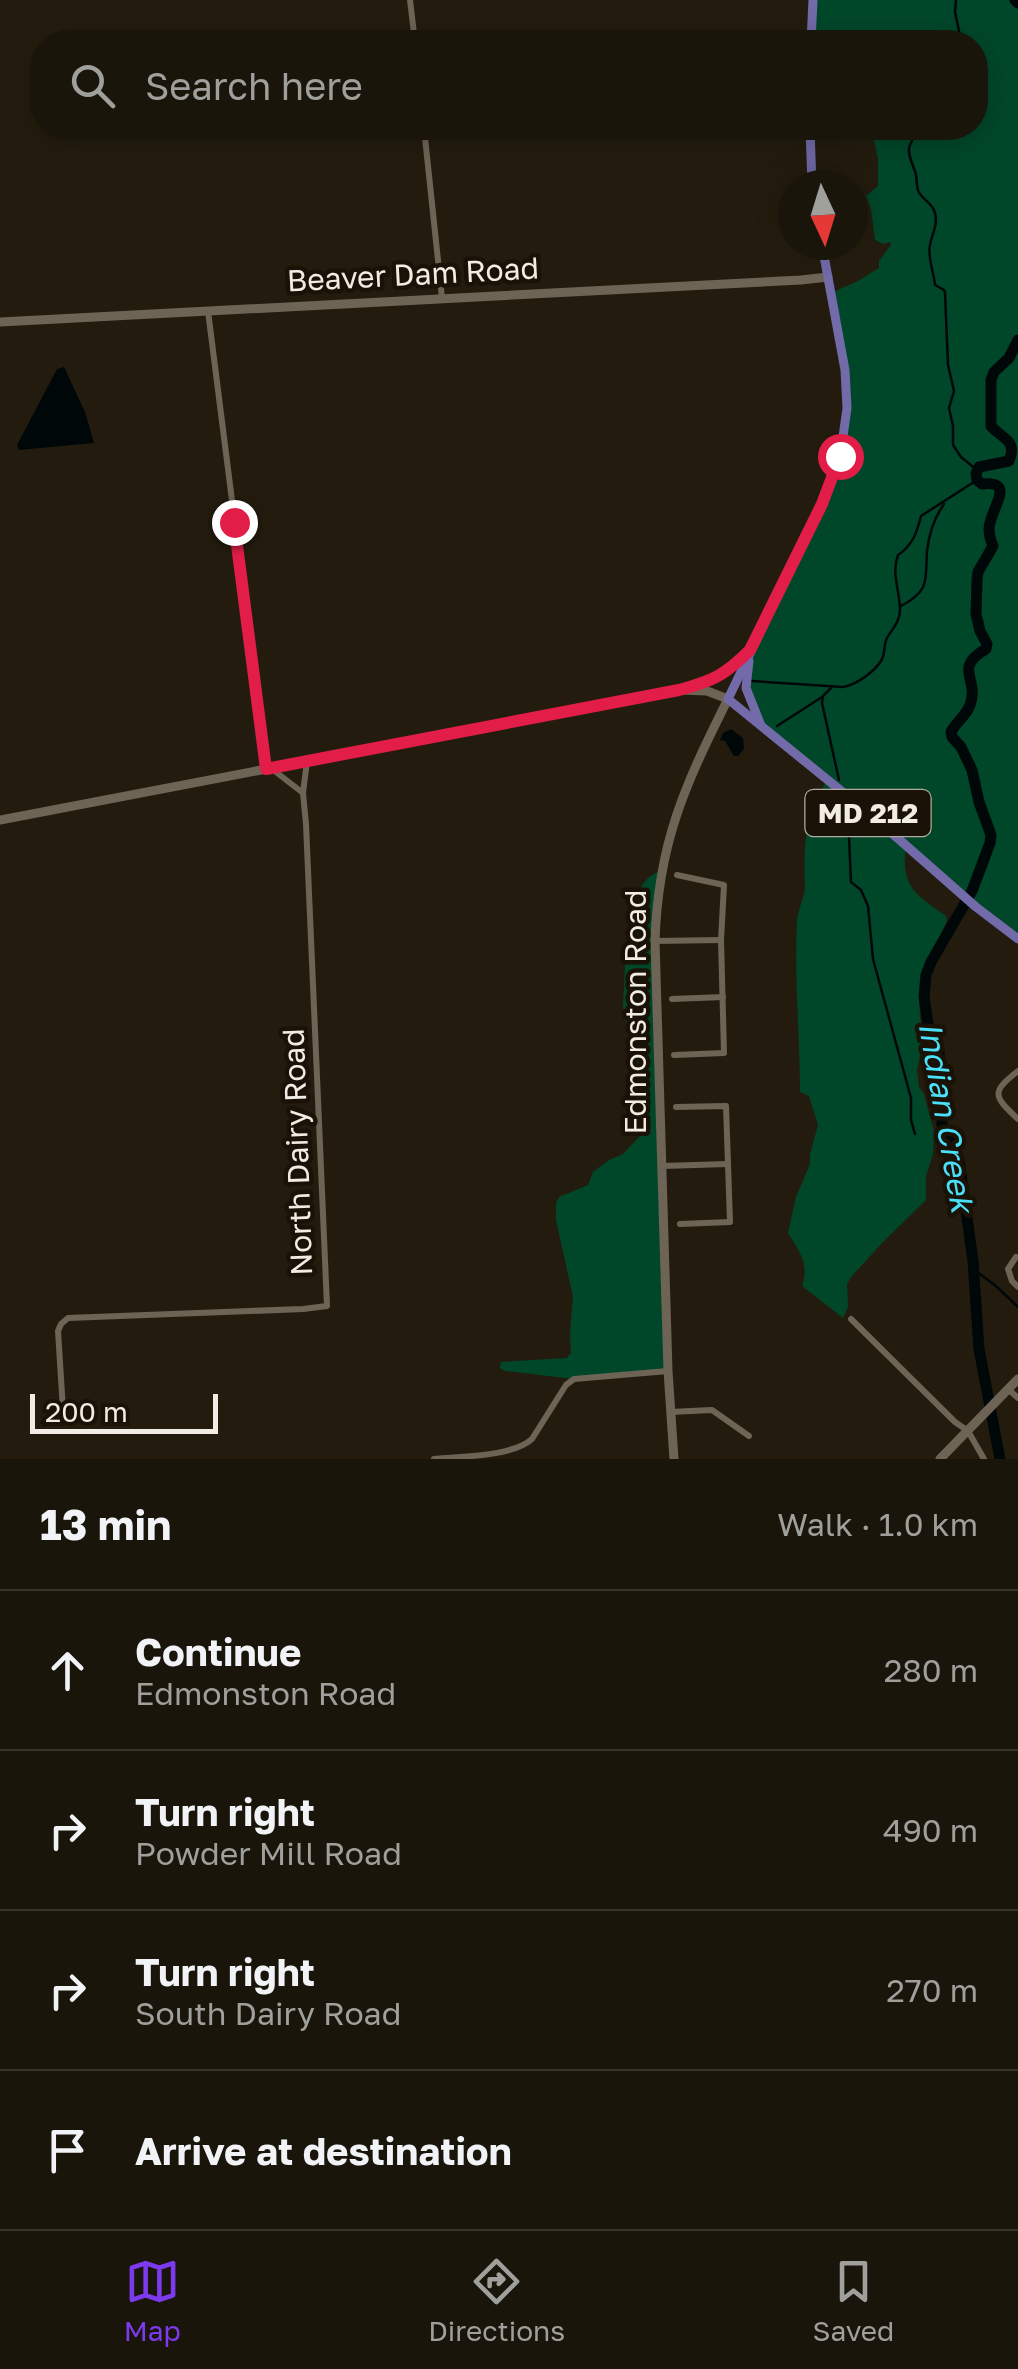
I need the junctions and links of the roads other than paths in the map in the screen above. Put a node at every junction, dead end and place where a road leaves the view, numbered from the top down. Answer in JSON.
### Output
{"nodes":[{"id":1,"x":410,"y":0,"type":"edge"},
{"id":2,"x":812,"y":0,"type":"edge"},
{"id":3,"x":414,"y":30,"type":"edge"},
{"id":4,"x":811,"y":30,"type":"edge"},
{"id":5,"x":425,"y":140,"type":"edge"},
{"id":6,"x":810,"y":140,"type":"edge"},
{"id":7,"x":811,"y":170,"type":"edge"},
{"id":8,"x":825,"y":260,"type":"edge"},
{"id":9,"x":828,"y":277,"type":"junction"},
{"id":10,"x":442,"y":298,"type":"junction"},
{"id":11,"x":208,"y":310,"type":"junction"},
{"id":12,"x":0,"y":322,"type":"edge"},
{"id":13,"x":750,"y":650,"type":"junction"},
{"id":14,"x":679,"y":690,"type":"junction"},
{"id":15,"x":728,"y":698,"type":"junction"},
{"id":16,"x":761,"y":725,"type":"junction"},
{"id":17,"x":307,"y":761,"type":"junction"},
{"id":18,"x":268,"y":768,"type":"junction"},
{"id":19,"x":303,"y":792,"type":"junction"},
{"id":20,"x":0,"y":820,"type":"edge"},
{"id":21,"x":677,"y":876,"type":"dead end"},
{"id":22,"x":1018,"y":939,"type":"edge"},
{"id":23,"x":721,"y":940,"type":"junction"},
{"id":24,"x":655,"y":941,"type":"junction"},
{"id":25,"x":723,"y":997,"type":"junction"},
{"id":26,"x":672,"y":999,"type":"dead end"},
{"id":27,"x":674,"y":1055,"type":"dead end"},
{"id":28,"x":1018,"y":1070,"type":"edge"},
{"id":29,"x":676,"y":1107,"type":"dead end"},
{"id":30,"x":1018,"y":1119,"type":"edge"},
{"id":31,"x":728,"y":1164,"type":"junction"},
{"id":32,"x":662,"y":1166,"type":"junction"},
{"id":33,"x":680,"y":1224,"type":"dead end"},
{"id":34,"x":1016,"y":1257,"type":"edge"},
{"id":35,"x":1018,"y":1287,"type":"edge"},
{"id":36,"x":852,"y":1319,"type":"dead end"},
{"id":37,"x":668,"y":1371,"type":"junction"},
{"id":38,"x":1018,"y":1380,"type":"edge"},
{"id":39,"x":1008,"y":1389,"type":"junction"},
{"id":40,"x":1018,"y":1398,"type":"edge"},
{"id":41,"x":63,"y":1410,"type":"dead end"},
{"id":42,"x":670,"y":1412,"type":"junction"},
{"id":43,"x":968,"y":1431,"type":"junction"},
{"id":44,"x":749,"y":1436,"type":"dead end"},
{"id":45,"x":434,"y":1459,"type":"edge"},
{"id":46,"x":674,"y":1459,"type":"edge"},
{"id":47,"x":940,"y":1459,"type":"edge"},
{"id":48,"x":984,"y":1459,"type":"edge"}],
"edges":[{"from":1,"to":3,"type":"street"},
{"from":2,"to":4,"type":"main road"},
{"from":5,"to":10,"type":"street"},
{"from":6,"to":7,"type":"main road"},
{"from":8,"to":9,"type":"main road","name":"Edmonston Road"},
{"from":9,"to":10,"type":"main road","name":"Beaver Dam Road"},
{"from":9,"to":13,"type":"main road","name":"Edmonston Road"},
{"from":10,"to":11,"type":"main road","name":"Beaver Dam Road"},
{"from":11,"to":12,"type":"main road","name":"Beaver Dam Road"},
{"from":11,"to":18,"type":"street"},
{"from":13,"to":14,"type":"main road"},
{"from":13,"to":15,"type":"main road","name":"Edmonston Road"},
{"from":13,"to":16,"type":"main road"},
{"from":14,"to":15,"type":"main road"},
{"from":14,"to":17,"type":"main road"},
{"from":15,"to":16,"type":"main road","number":"MD 212"},
{"from":15,"to":24,"type":"main road","name":"Edmonston Road"},
{"from":16,"to":22,"type":"main road","number":"MD 212"},
{"from":17,"to":18,"type":"main road"},
{"from":17,"to":19,"type":"street","name":"North Dairy Road"},
{"from":18,"to":19,"type":"street"},
{"from":18,"to":20,"type":"main road"},
{"from":19,"to":41,"type":"street","name":"North Dairy Road"},
{"from":21,"to":23,"type":"street"},
{"from":23,"to":24,"type":"street"},
{"from":23,"to":25,"type":"street"},
{"from":24,"to":32,"type":"main road","name":"Edmonston Road"},
{"from":25,"to":26,"type":"street"},
{"from":25,"to":27,"type":"street"},
{"from":28,"to":30,"type":"street"},
{"from":29,"to":31,"type":"street"},
{"from":31,"to":32,"type":"street"},
{"from":31,"to":33,"type":"street"},
{"from":32,"to":37,"type":"main road","name":"Edmonston Road"},
{"from":34,"to":35,"type":"street"},
{"from":36,"to":43,"type":"street"},
{"from":37,"to":42,"type":"main road","name":"Edmonston Road"},
{"from":37,"to":45,"type":"street"},
{"from":38,"to":39,"type":"main road"},
{"from":39,"to":40,"type":"street"},
{"from":39,"to":43,"type":"main road"},
{"from":42,"to":44,"type":"street"},
{"from":42,"to":46,"type":"main road","name":"Edmonston Road"},
{"from":43,"to":47,"type":"main road"},
{"from":43,"to":48,"type":"street"}]}
